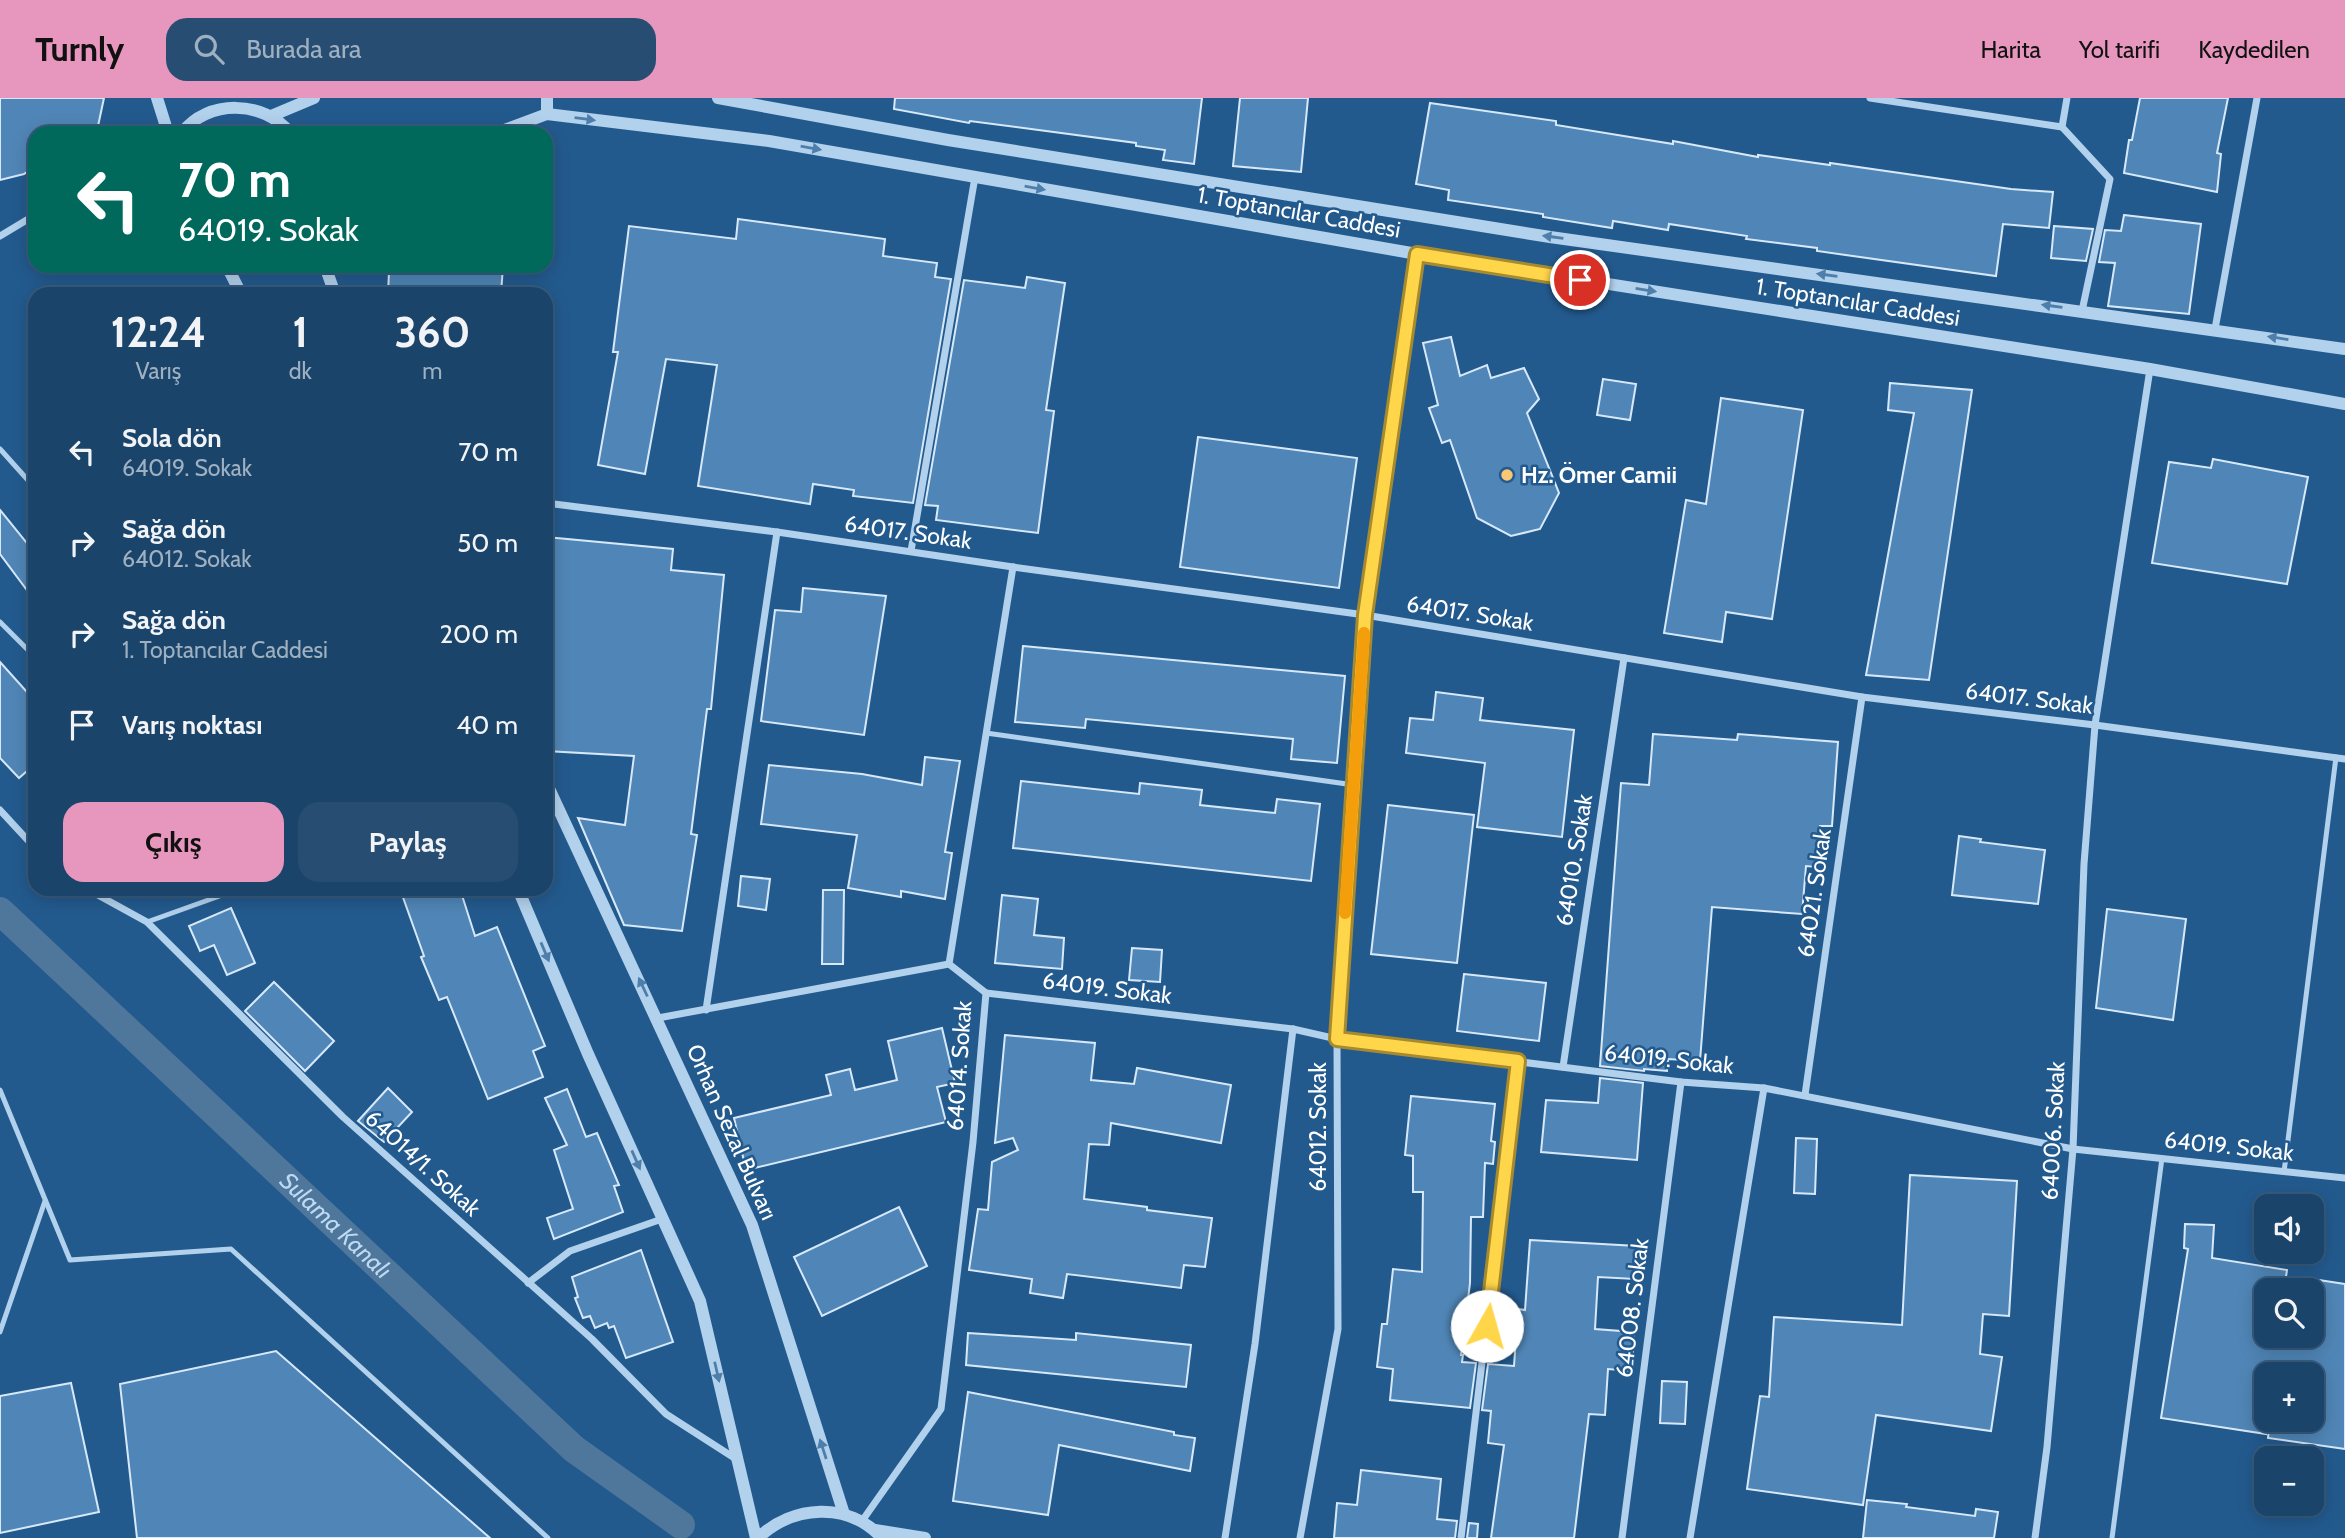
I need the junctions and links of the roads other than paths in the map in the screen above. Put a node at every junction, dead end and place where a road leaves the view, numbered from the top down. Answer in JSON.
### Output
{"nodes":[{"id":1,"x":157,"y":98,"type":"edge"},
{"id":2,"x":314,"y":98,"type":"edge"},
{"id":3,"x":548,"y":98,"type":"edge"},
{"id":4,"x":718,"y":98,"type":"edge"},
{"id":5,"x":1870,"y":98,"type":"edge"},
{"id":6,"x":2067,"y":98,"type":"edge"},
{"id":7,"x":2257,"y":98,"type":"edge"},
{"id":8,"x":255,"y":104,"type":"edge"},
{"id":9,"x":547,"y":114,"type":"junction"},
{"id":10,"x":271,"y":116,"type":"junction"},
{"id":11,"x":167,"y":126,"type":"edge"},
{"id":12,"x":187,"y":126,"type":"edge"},
{"id":13,"x":282,"y":126,"type":"edge"},
{"id":14,"x":515,"y":126,"type":"edge"},
{"id":15,"x":2062,"y":127,"type":"junction"},
{"id":16,"x":975,"y":177,"type":"junction"},
{"id":17,"x":28,"y":219,"type":"edge"},
{"id":18,"x":0,"y":236,"type":"edge"},
{"id":19,"x":1417,"y":254,"type":"junction"},
{"id":20,"x":2082,"y":310,"type":"junction"},
{"id":21,"x":2215,"y":329,"type":"junction"},
{"id":22,"x":2345,"y":349,"type":"edge"},
{"id":23,"x":2150,"y":369,"type":"junction"},
{"id":24,"x":2345,"y":404,"type":"edge"},
{"id":25,"x":0,"y":449,"type":"edge"},
{"id":26,"x":28,"y":480,"type":"edge"},
{"id":27,"x":553,"y":504,"type":"edge"},
{"id":28,"x":778,"y":532,"type":"junction"},
{"id":29,"x":911,"y":551,"type":"junction"},
{"id":30,"x":1013,"y":567,"type":"junction"},
{"id":31,"x":1365,"y":615,"type":"junction"},
{"id":32,"x":0,"y":622,"type":"edge"},
{"id":33,"x":28,"y":649,"type":"edge"},
{"id":34,"x":1624,"y":658,"type":"junction"},
{"id":35,"x":1862,"y":697,"type":"junction"},
{"id":36,"x":2095,"y":725,"type":"junction"},
{"id":37,"x":986,"y":733,"type":"junction"},
{"id":38,"x":2341,"y":758,"type":"edge"},
{"id":39,"x":1354,"y":785,"type":"junction"},
{"id":40,"x":553,"y":797,"type":"edge"},
{"id":41,"x":0,"y":810,"type":"edge"},
{"id":42,"x":28,"y":840,"type":"edge"},
{"id":43,"x":100,"y":896,"type":"edge"},
{"id":44,"x":219,"y":896,"type":"edge"},
{"id":45,"x":522,"y":896,"type":"edge"},
{"id":46,"x":147,"y":922,"type":"junction"},
{"id":47,"x":949,"y":964,"type":"junction"},
{"id":48,"x":986,"y":993,"type":"junction"},
{"id":49,"x":706,"y":1010,"type":"junction"},
{"id":50,"x":658,"y":1018,"type":"junction"},
{"id":51,"x":1293,"y":1029,"type":"junction"},
{"id":52,"x":1337,"y":1039,"type":"junction"},
{"id":53,"x":1518,"y":1061,"type":"junction"},
{"id":54,"x":1563,"y":1067,"type":"junction"},
{"id":55,"x":1681,"y":1082,"type":"junction"},
{"id":56,"x":1764,"y":1088,"type":"junction"},
{"id":57,"x":0,"y":1090,"type":"edge"},
{"id":58,"x":1805,"y":1096,"type":"junction"},
{"id":59,"x":2073,"y":1149,"type":"junction"},
{"id":60,"x":2162,"y":1158,"type":"junction"},
{"id":61,"x":2284,"y":1172,"type":"junction"},
{"id":62,"x":2345,"y":1178,"type":"edge"},
{"id":63,"x":45,"y":1201,"type":"junction"},
{"id":64,"x":662,"y":1219,"type":"junction"},
{"id":65,"x":528,"y":1283,"type":"junction"},
{"id":66,"x":0,"y":1332,"type":"edge"},
{"id":67,"x":738,"y":1460,"type":"junction"},
{"id":68,"x":844,"y":1514,"type":"junction"},
{"id":69,"x":862,"y":1521,"type":"junction"},
{"id":70,"x":879,"y":1534,"type":"edge"},
{"id":71,"x":548,"y":1538,"type":"edge"},
{"id":72,"x":757,"y":1538,"type":"edge"},
{"id":73,"x":925,"y":1538,"type":"edge"},
{"id":74,"x":1225,"y":1538,"type":"edge"},
{"id":75,"x":1300,"y":1538,"type":"edge"},
{"id":76,"x":1461,"y":1538,"type":"edge"},
{"id":77,"x":1622,"y":1538,"type":"edge"},
{"id":78,"x":1690,"y":1538,"type":"edge"},
{"id":79,"x":2035,"y":1538,"type":"edge"},
{"id":80,"x":2112,"y":1538,"type":"edge"}],
"edges":[{"from":1,"to":11,"type":"street"},
{"from":2,"to":10,"type":"street"},
{"from":3,"to":9,"type":"street"},
{"from":20,"to":4,"type":"street","name":"1. Toptancılar Caddesi","one_way":true},
{"from":5,"to":15,"type":"street"},
{"from":6,"to":15,"type":"street"},
{"from":7,"to":21,"type":"street"},
{"from":8,"to":10,"type":"street"},
{"from":8,"to":12,"type":"street"},
{"from":9,"to":14,"type":"street","name":"1. Toptancılar Caddesi"},
{"from":9,"to":16,"type":"street","name":"1. Toptancılar Caddesi","one_way":true},
{"from":10,"to":13,"type":"street"},
{"from":15,"to":20,"type":"street"},
{"from":16,"to":19,"type":"street","name":"1. Toptancılar Caddesi","one_way":true},
{"from":16,"to":29,"type":"street"},
{"from":17,"to":18,"type":"street"},
{"from":19,"to":23,"type":"street","name":"1. Toptancılar Caddesi","one_way":true},
{"from":19,"to":31,"type":"street","name":"64012. Sokak"},
{"from":20,"to":21,"type":"street","name":"1. Toptancılar Caddesi"},
{"from":22,"to":21,"type":"street","name":"1. Toptancılar Caddesi","one_way":true},
{"from":23,"to":24,"type":"street","name":"1. Toptancılar Caddesi"},
{"from":23,"to":36,"type":"street","name":"64006. Sokak"},
{"from":25,"to":26,"type":"lane"},
{"from":27,"to":28,"type":"street","name":"64017. Sokak"},
{"from":28,"to":29,"type":"street","name":"64017. Sokak"},
{"from":28,"to":49,"type":"street"},
{"from":29,"to":30,"type":"street","name":"64017. Sokak"},
{"from":30,"to":31,"type":"street","name":"64017. Sokak"},
{"from":30,"to":37,"type":"street"},
{"from":31,"to":34,"type":"street","name":"64017. Sokak"},
{"from":31,"to":39,"type":"street","name":"64012. Sokak"},
{"from":32,"to":33,"type":"lane"},
{"from":34,"to":35,"type":"street","name":"64017. Sokak"},
{"from":34,"to":54,"type":"street","name":"64010. Sokak"},
{"from":35,"to":36,"type":"street","name":"64017. Sokak"},
{"from":35,"to":58,"type":"street","name":"64021. Sokak"},
{"from":36,"to":38,"type":"street","name":"64017. Sokak"},
{"from":36,"to":59,"type":"street","name":"64006. Sokak"},
{"from":37,"to":39,"type":"lane"},
{"from":37,"to":47,"type":"street"},
{"from":38,"to":61,"type":"lane"},
{"from":39,"to":52,"type":"street","name":"64012. Sokak"},
{"from":50,"to":40,"type":"street","name":"Orhan Sezal Bulvarı","one_way":true},
{"from":41,"to":42,"type":"street"},
{"from":43,"to":46,"type":"street","name":"64014/1. Sokak"},
{"from":44,"to":46,"type":"lane"},
{"from":45,"to":64,"type":"street","one_way":true},
{"from":46,"to":65,"type":"street","name":"64014/1. Sokak"},
{"from":47,"to":48,"type":"street","name":"64014. Sokak"},
{"from":47,"to":49,"type":"street"},
{"from":48,"to":51,"type":"street","name":"64019. Sokak"},
{"from":48,"to":69,"type":"street","name":"64014. Sokak"},
{"from":49,"to":50,"type":"street"},
{"from":68,"to":50,"type":"street","name":"Orhan Sezal Bulvarı","one_way":true},
{"from":51,"to":52,"type":"street","name":"64019. Sokak"},
{"from":51,"to":74,"type":"street"},
{"from":52,"to":53,"type":"street","name":"64019. Sokak"},
{"from":52,"to":75,"type":"street","name":"64012. Sokak"},
{"from":53,"to":54,"type":"street","name":"64019. Sokak"},
{"from":53,"to":76,"type":"street"},
{"from":54,"to":55,"type":"street","name":"64019. Sokak"},
{"from":55,"to":56,"type":"street","name":"64019. Sokak"},
{"from":55,"to":77,"type":"street","name":"64008. Sokak"},
{"from":56,"to":58,"type":"street","name":"64019. Sokak"},
{"from":56,"to":78,"type":"street"},
{"from":57,"to":63,"type":"lane"},
{"from":58,"to":59,"type":"street","name":"64019. Sokak"},
{"from":59,"to":60,"type":"street","name":"64019. Sokak"},
{"from":59,"to":79,"type":"street","name":"64006. Sokak"},
{"from":60,"to":61,"type":"street","name":"64019. Sokak"},
{"from":60,"to":80,"type":"lane"},
{"from":61,"to":62,"type":"street","name":"64019. Sokak"},
{"from":63,"to":66,"type":"lane"},
{"from":63,"to":71,"type":"lane"},
{"from":64,"to":65,"type":"street"},
{"from":64,"to":67,"type":"street","one_way":true},
{"from":65,"to":67,"type":"street","name":"64014/1. Sokak"},
{"from":67,"to":72,"type":"street"},
{"from":68,"to":69,"type":"street"},
{"from":68,"to":72,"type":"street"},
{"from":69,"to":70,"type":"street"},
{"from":70,"to":73,"type":"street"}]}
